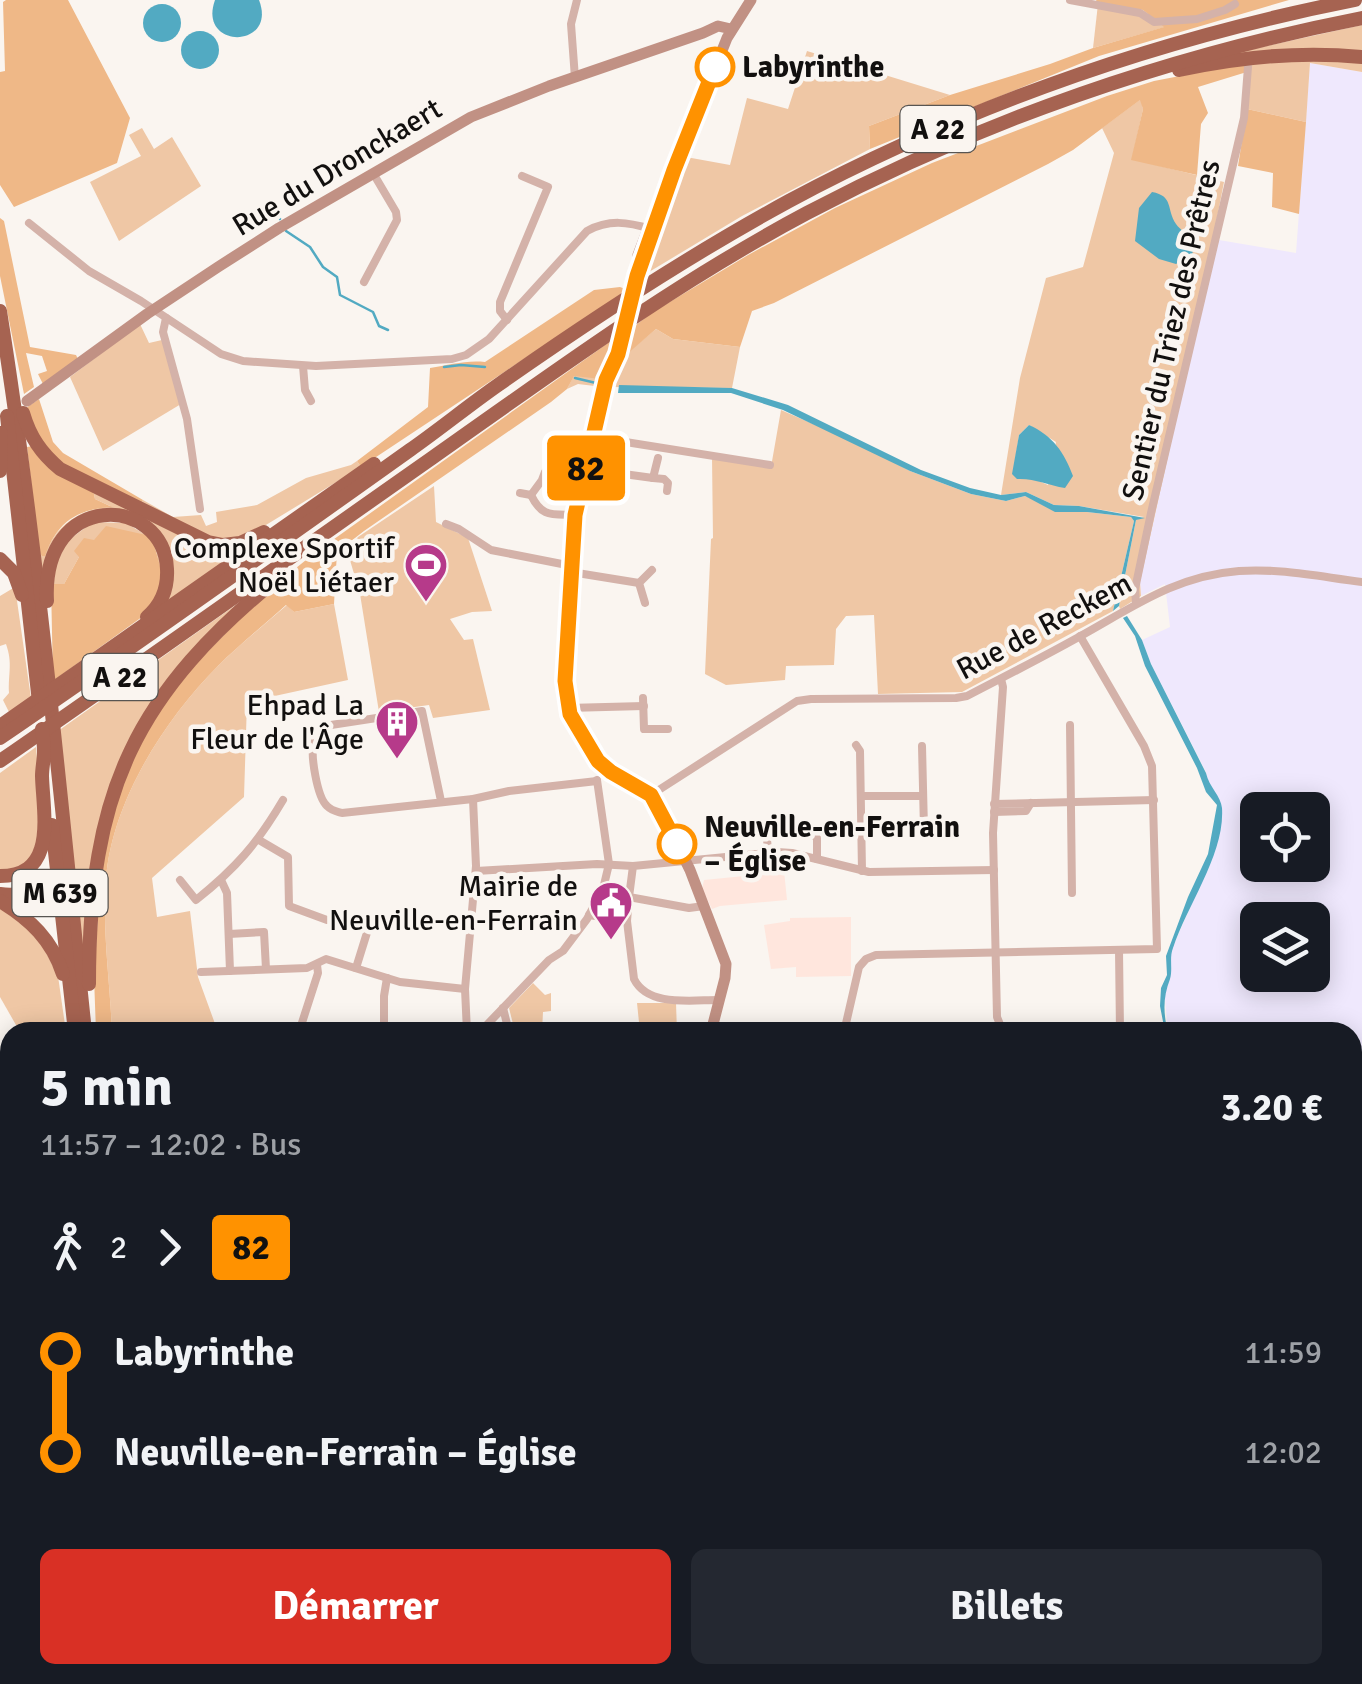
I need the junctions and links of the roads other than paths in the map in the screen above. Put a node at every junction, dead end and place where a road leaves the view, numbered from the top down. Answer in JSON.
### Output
{"nodes":[{"id":1,"x":577,"y":0,"type":"edge"},
{"id":2,"x":751,"y":0,"type":"edge"},
{"id":3,"x":1070,"y":0,"type":"edge"},
{"id":4,"x":1303,"y":0,"type":"edge"},
{"id":5,"x":1355,"y":0,"type":"edge"},
{"id":6,"x":1236,"y":4,"type":"dead end"},
{"id":7,"x":1362,"y":18,"type":"edge"},
{"id":8,"x":728,"y":34,"type":"junction"},
{"id":9,"x":1362,"y":57,"type":"edge"},
{"id":10,"x":1248,"y":67,"type":"dead end"},
{"id":11,"x":574,"y":78,"type":"junction"},
{"id":12,"x":1056,"y":82,"type":"junction"},
{"id":13,"x":1052,"y":104,"type":"junction"},
{"id":14,"x":373,"y":173,"type":"junction"},
{"id":15,"x":522,"y":176,"type":"dead end"},
{"id":16,"x":29,"y":222,"type":"dead end"},
{"id":17,"x":651,"y":229,"type":"joint"},
{"id":18,"x":364,"y":282,"type":"dead end"},
{"id":19,"x":0,"y":309,"type":"edge"},
{"id":20,"x":153,"y":309,"type":"junction"},
{"id":21,"x":166,"y":318,"type":"junction"},
{"id":22,"x":508,"y":320,"type":"junction"},
{"id":23,"x":622,"y":337,"type":"tunnel mouth"},
{"id":24,"x":303,"y":366,"type":"junction"},
{"id":25,"x":0,"y":373,"type":"edge"},
{"id":26,"x":496,"y":386,"type":"junction"},
{"id":27,"x":27,"y":400,"type":"dead end"},
{"id":28,"x":311,"y":402,"type":"dead end"},
{"id":29,"x":0,"y":427,"type":"edge"},
{"id":30,"x":594,"y":437,"type":"junction"},
{"id":31,"x":658,"y":458,"type":"dead end"},
{"id":32,"x":770,"y":465,"type":"dead end"},
{"id":33,"x":0,"y":471,"type":"edge"},
{"id":34,"x":546,"y":472,"type":"dead end"},
{"id":35,"x":584,"y":476,"type":"junction"},
{"id":36,"x":653,"y":478,"type":"junction"},
{"id":37,"x":391,"y":486,"type":"junction"},
{"id":38,"x":667,"y":491,"type":"dead end"},
{"id":39,"x":520,"y":493,"type":"dead end"},
{"id":40,"x":531,"y":495,"type":"junction"},
{"id":41,"x":309,"y":508,"type":"junction"},
{"id":42,"x":200,"y":509,"type":"dead end"},
{"id":43,"x":575,"y":515,"type":"junction"},
{"id":44,"x":446,"y":524,"type":"dead end"},
{"id":45,"x":0,"y":559,"type":"edge"},
{"id":46,"x":571,"y":569,"type":"junction"},
{"id":47,"x":652,"y":570,"type":"dead end"},
{"id":48,"x":1362,"y":582,"type":"edge"},
{"id":49,"x":638,"y":583,"type":"junction"},
{"id":50,"x":644,"y":603,"type":"dead end"},
{"id":51,"x":1136,"y":603,"type":"junction"},
{"id":52,"x":1080,"y":636,"type":"junction"},
{"id":53,"x":74,"y":674,"type":"junction"},
{"id":54,"x":1001,"y":679,"type":"junction"},
{"id":55,"x":42,"y":681,"type":"junction"},
{"id":56,"x":568,"y":708,"type":"junction"},
{"id":57,"x":0,"y":726,"type":"edge"},
{"id":58,"x":1070,"y":726,"type":"dead end"},
{"id":59,"x":668,"y":729,"type":"dead end"},
{"id":60,"x":0,"y":738,"type":"edge"},
{"id":61,"x":856,"y":744,"type":"dead end"},
{"id":62,"x":922,"y":746,"type":"dead end"},
{"id":63,"x":50,"y":751,"type":"junction"},
{"id":64,"x":0,"y":764,"type":"edge"},
{"id":65,"x":605,"y":768,"type":"junction"},
{"id":66,"x":597,"y":780,"type":"junction"},
{"id":67,"x":651,"y":795,"type":"junction"},
{"id":68,"x":861,"y":796,"type":"junction"},
{"id":69,"x":923,"y":796,"type":"junction"},
{"id":70,"x":474,"y":799,"type":"junction"},
{"id":71,"x":283,"y":800,"type":"dead end"},
{"id":72,"x":1154,"y":800,"type":"junction"},
{"id":73,"x":441,"y":801,"type":"junction"},
{"id":74,"x":1071,"y":802,"type":"junction"},
{"id":75,"x":994,"y":808,"type":"junction"},
{"id":76,"x":924,"y":829,"type":"dead end"},
{"id":77,"x":258,"y":840,"type":"junction"},
{"id":78,"x":66,"y":842,"type":"junction"},
{"id":79,"x":768,"y":852,"type":"junction"},
{"id":80,"x":817,"y":859,"type":"junction"},
{"id":81,"x":686,"y":861,"type":"junction"},
{"id":82,"x":609,"y":864,"type":"junction"},
{"id":83,"x":633,"y":866,"type":"junction"},
{"id":84,"x":994,"y":870,"type":"junction"},
{"id":85,"x":476,"y":871,"type":"junction"},
{"id":86,"x":862,"y":871,"type":"junction"},
{"id":87,"x":0,"y":876,"type":"edge"},
{"id":88,"x":58,"y":880,"type":"junction"},
{"id":89,"x":180,"y":880,"type":"dead end"},
{"id":90,"x":221,"y":880,"type":"junction"},
{"id":91,"x":1072,"y":893,"type":"dead end"},
{"id":92,"x":629,"y":897,"type":"junction"},
{"id":93,"x":0,"y":898,"type":"edge"},
{"id":94,"x":704,"y":906,"type":"junction"},
{"id":95,"x":590,"y":915,"type":"junction"},
{"id":96,"x":627,"y":921,"type":"junction"},
{"id":97,"x":228,"y":934,"type":"junction"},
{"id":98,"x":1119,"y":950,"type":"junction"},
{"id":99,"x":995,"y":952,"type":"junction"},
{"id":100,"x":316,"y":965,"type":"junction"},
{"id":101,"x":356,"y":968,"type":"junction"},
{"id":102,"x":266,"y":969,"type":"junction"},
{"id":103,"x":230,"y":970,"type":"junction"},
{"id":104,"x":201,"y":972,"type":"dead end"},
{"id":105,"x":386,"y":978,"type":"junction"},
{"id":106,"x":465,"y":989,"type":"junction"},
{"id":107,"x":718,"y":1000,"type":"junction"},
{"id":108,"x":502,"y":1008,"type":"junction"},
{"id":109,"x":72,"y":1009,"type":"junction"},
{"id":110,"x":73,"y":1022,"type":"edge"},
{"id":111,"x":87,"y":1022,"type":"edge"},
{"id":112,"x":88,"y":1022,"type":"edge"},
{"id":113,"x":302,"y":1022,"type":"edge"},
{"id":114,"x":384,"y":1022,"type":"edge"},
{"id":115,"x":467,"y":1022,"type":"edge"},
{"id":116,"x":489,"y":1022,"type":"edge"},
{"id":117,"x":506,"y":1022,"type":"edge"},
{"id":118,"x":713,"y":1022,"type":"edge"},
{"id":119,"x":846,"y":1022,"type":"edge"},
{"id":120,"x":998,"y":1022,"type":"edge"},
{"id":121,"x":1120,"y":1022,"type":"edge"},
{"id":122,"x":1226,"y":1684,"type":"edge"},
{"id":123,"x":1240,"y":1684,"type":"edge"}],
"edges":[{"from":1,"to":11,"type":"street"},
{"from":2,"to":8,"type":"main road"},
{"from":3,"to":6,"type":"street"},
{"from":4,"to":12,"type":"highway"},
{"from":5,"to":12,"type":"highway","number":"A 22"},
{"from":7,"to":13,"type":"highway","number":"A 22"},
{"from":8,"to":11,"type":"main road","name":"Rue du Dronckaert"},
{"from":8,"to":17,"type":"main road"},
{"from":9,"to":13,"type":"highway"},
{"from":10,"to":51,"type":"street","name":"Sentier du Triez des Prêtres"},
{"from":11,"to":14,"type":"main road","name":"Rue du Dronckaert"},
{"from":12,"to":26,"type":"highway","number":"A 22"},
{"from":13,"to":37,"type":"highway","number":"A 22"},
{"from":14,"to":18,"type":"street"},
{"from":14,"to":20,"type":"main road","name":"Rue du Dronckaert"},
{"from":15,"to":22,"type":"street"},
{"from":16,"to":20,"type":"street"},
{"from":17,"to":22,"type":"street"},
{"from":19,"to":41,"type":"highway"},
{"from":19,"to":55,"type":"highway"},
{"from":20,"to":21,"type":"street"},
{"from":20,"to":27,"type":"main road","name":"Rue du Dronckaert"},
{"from":21,"to":24,"type":"street"},
{"from":21,"to":42,"type":"street"},
{"from":22,"to":24,"type":"street"},
{"from":23,"to":30,"type":"main road"},
{"from":24,"to":28,"type":"street"},
{"from":25,"to":55,"type":"highway"},
{"from":26,"to":41,"type":"highway"},
{"from":26,"to":60,"type":"highway","number":"A 22"},
{"from":29,"to":33,"type":"highway"},
{"from":30,"to":32,"type":"street"},
{"from":30,"to":35,"type":"main road"},
{"from":31,"to":36,"type":"street"},
{"from":34,"to":40,"type":"street"},
{"from":35,"to":36,"type":"street"},
{"from":35,"to":43,"type":"main road"},
{"from":36,"to":38,"type":"street"},
{"from":37,"to":64,"type":"highway","number":"A 22"},
{"from":37,"to":112,"type":"highway"},
{"from":39,"to":40,"type":"street"},
{"from":40,"to":43,"type":"street"},
{"from":41,"to":53,"type":"highway"},
{"from":43,"to":46,"type":"main road"},
{"from":44,"to":46,"type":"street"},
{"from":45,"to":55,"type":"highway"},
{"from":46,"to":49,"type":"street"},
{"from":46,"to":56,"type":"main road"},
{"from":47,"to":49,"type":"street"},
{"from":48,"to":51,"type":"street","name":"Rue de Reckem"},
{"from":49,"to":50,"type":"street"},
{"from":51,"to":52,"type":"street","name":"Rue de Reckem"},
{"from":52,"to":54,"type":"street","name":"Rue de Reckem"},
{"from":52,"to":72,"type":"street"},
{"from":53,"to":55,"type":"highway"},
{"from":53,"to":57,"type":"highway"},
{"from":54,"to":67,"type":"street","name":"Rue de Reckem"},
{"from":54,"to":75,"type":"street"},
{"from":55,"to":63,"type":"highway"},
{"from":56,"to":59,"type":"street"},
{"from":56,"to":65,"type":"main road"},
{"from":58,"to":74,"type":"street"},
{"from":61,"to":68,"type":"street"},
{"from":62,"to":69,"type":"street"},
{"from":63,"to":78,"type":"highway","number":"M 639"},
{"from":63,"to":87,"type":"highway"},
{"from":63,"to":88,"type":"highway","number":"M 639"},
{"from":65,"to":66,"type":"street"},
{"from":65,"to":67,"type":"main road"},
{"from":66,"to":70,"type":"street"},
{"from":66,"to":82,"type":"street"},
{"from":67,"to":81,"type":"main road"},
{"from":68,"to":69,"type":"street"},
{"from":68,"to":86,"type":"street"},
{"from":69,"to":76,"type":"street"},
{"from":70,"to":73,"type":"street"},
{"from":70,"to":85,"type":"street"},
{"from":71,"to":77,"type":"street"},
{"from":72,"to":74,"type":"street"},
{"from":72,"to":98,"type":"street"},
{"from":73,"to":73,"type":"street"},
{"from":74,"to":75,"type":"street"},
{"from":74,"to":91,"type":"street"},
{"from":75,"to":84,"type":"street"},
{"from":77,"to":90,"type":"street"},
{"from":77,"to":101,"type":"street"},
{"from":78,"to":88,"type":"highway"},
{"from":78,"to":111,"type":"highway","number":"M 639"},
{"from":79,"to":80,"type":"street"},
{"from":79,"to":80,"type":"street"},
{"from":79,"to":81,"type":"street"},
{"from":80,"to":86,"type":"street"},
{"from":81,"to":83,"type":"street"},
{"from":81,"to":94,"type":"main road"},
{"from":82,"to":83,"type":"street"},
{"from":82,"to":85,"type":"street"},
{"from":82,"to":95,"type":"street"},
{"from":83,"to":92,"type":"street"},
{"from":84,"to":86,"type":"street"},
{"from":84,"to":99,"type":"street"},
{"from":85,"to":106,"type":"street"},
{"from":88,"to":93,"type":"highway"},
{"from":88,"to":109,"type":"highway","number":"M 639"},
{"from":89,"to":90,"type":"street"},
{"from":90,"to":97,"type":"street"},
{"from":92,"to":94,"type":"street"},
{"from":92,"to":96,"type":"street"},
{"from":93,"to":109,"type":"highway"},
{"from":94,"to":107,"type":"main road"},
{"from":95,"to":96,"type":"street"},
{"from":95,"to":108,"type":"street"},
{"from":96,"to":107,"type":"street"},
{"from":97,"to":102,"type":"street"},
{"from":97,"to":103,"type":"street"},
{"from":98,"to":99,"type":"street"},
{"from":98,"to":121,"type":"street"},
{"from":99,"to":119,"type":"street"},
{"from":99,"to":120,"type":"street"},
{"from":100,"to":101,"type":"street"},
{"from":100,"to":102,"type":"street"},
{"from":100,"to":113,"type":"street"},
{"from":101,"to":105,"type":"street"},
{"from":102,"to":103,"type":"street"},
{"from":103,"to":104,"type":"street"},
{"from":105,"to":106,"type":"street"},
{"from":105,"to":114,"type":"street"},
{"from":106,"to":115,"type":"street"},
{"from":107,"to":118,"type":"main road"},
{"from":108,"to":116,"type":"street"},
{"from":108,"to":117,"type":"street"},
{"from":109,"to":110,"type":"highway","number":"M 639"},
{"from":122,"to":123,"type":"street"}]}
